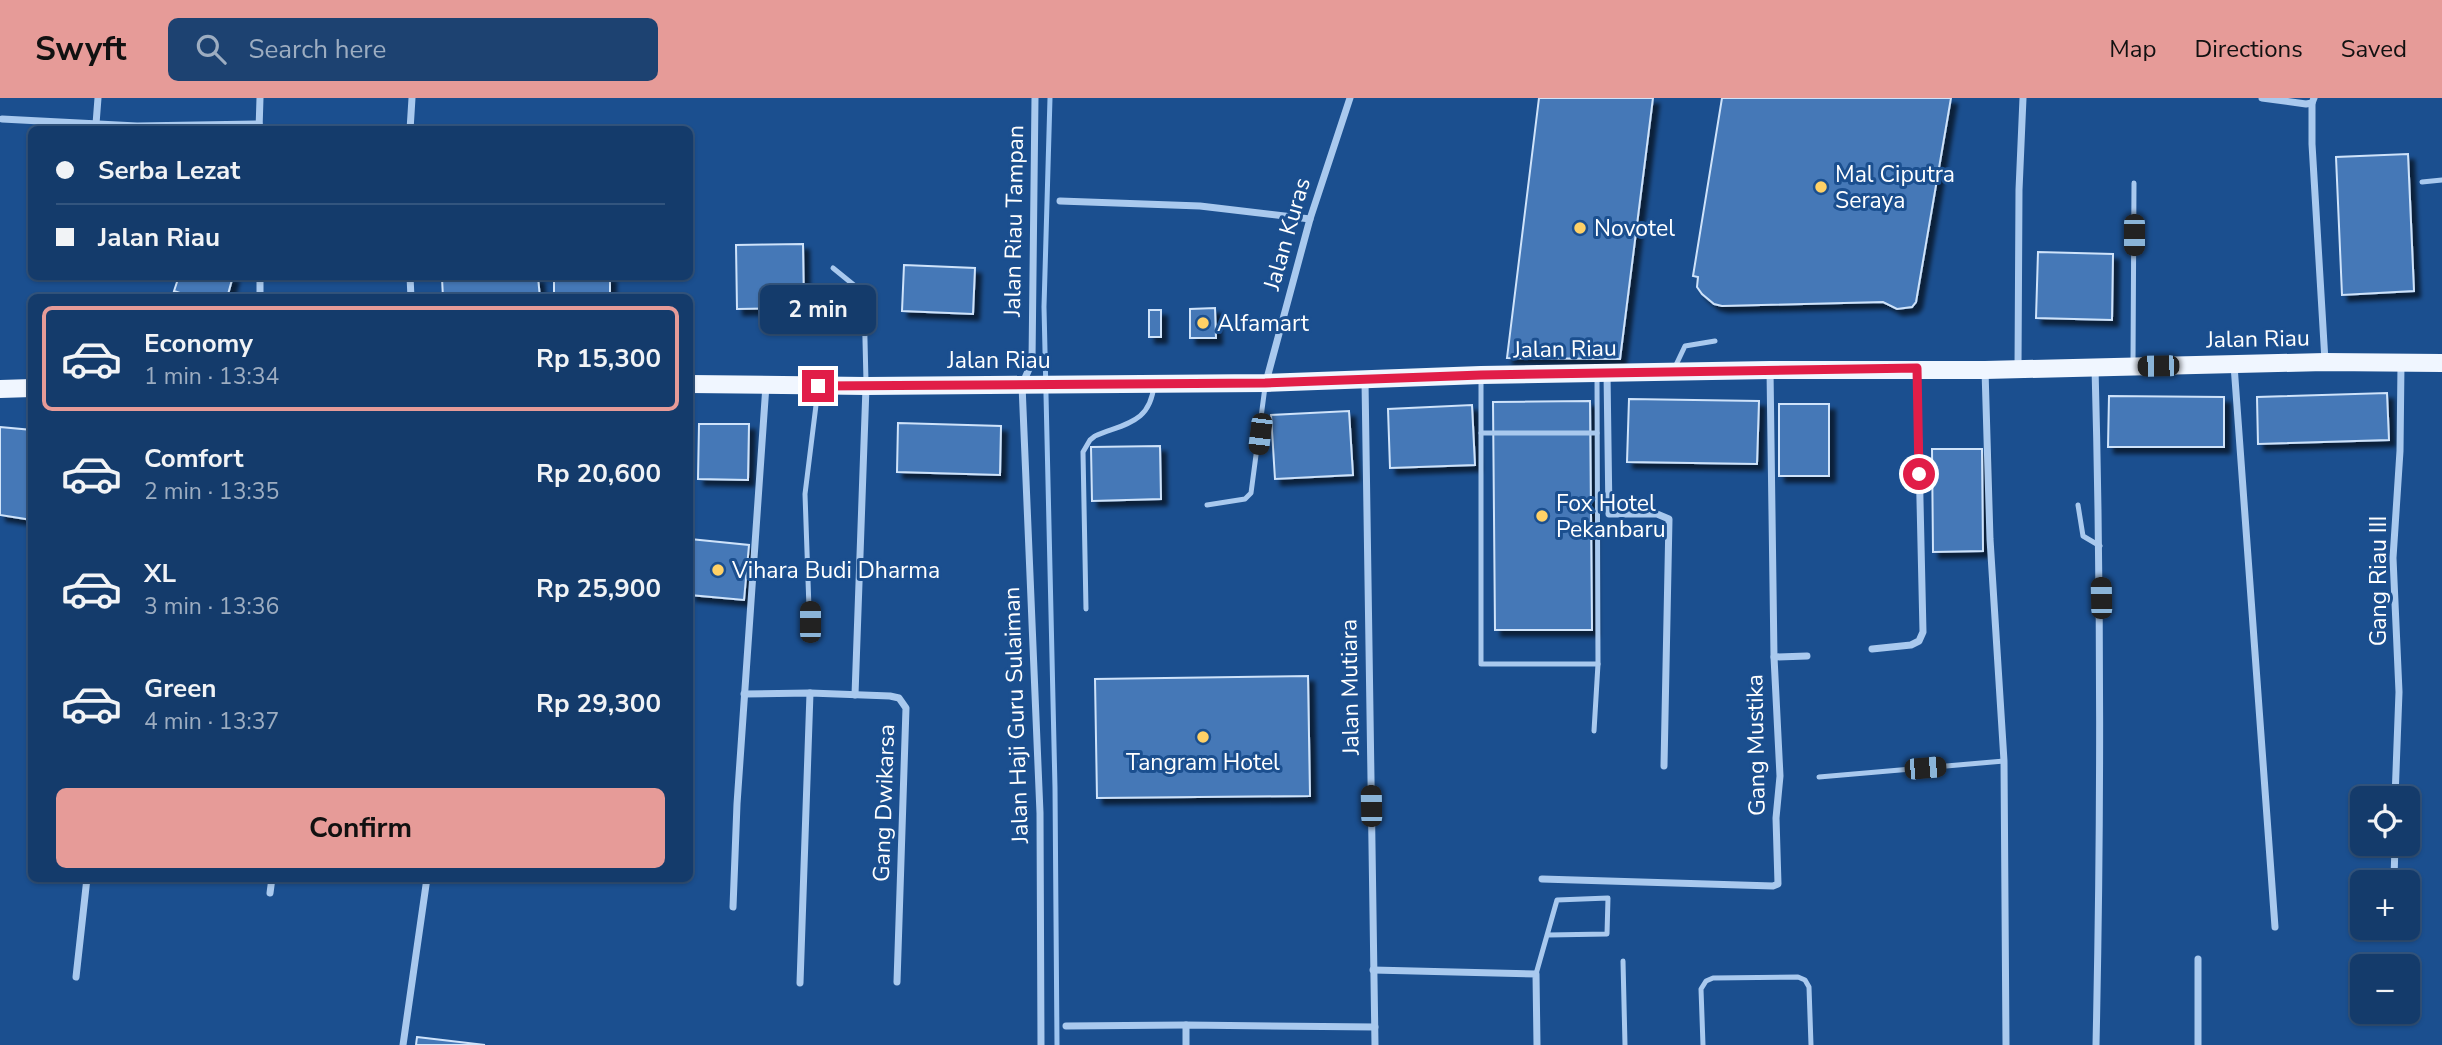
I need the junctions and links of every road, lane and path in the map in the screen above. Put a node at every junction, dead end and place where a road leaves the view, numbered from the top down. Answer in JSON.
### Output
{"nodes":[{"id":1,"x":97,"y":98,"type":"edge"},
{"id":2,"x":260,"y":98,"type":"edge"},
{"id":3,"x":412,"y":98,"type":"edge"},
{"id":4,"x":1035,"y":98,"type":"edge"},
{"id":5,"x":1350,"y":98,"type":"edge"},
{"id":6,"x":2023,"y":98,"type":"edge"},
{"id":7,"x":2262,"y":98,"type":"edge"},
{"id":8,"x":2313,"y":100,"type":"edge"},
{"id":9,"x":2,"y":119,"type":"dead end"},
{"id":10,"x":96,"y":124,"type":"junction"},
{"id":11,"x":137,"y":126,"type":"edge"},
{"id":12,"x":259,"y":126,"type":"edge"},
{"id":13,"x":410,"y":126,"type":"edge"},
{"id":14,"x":2442,"y":180,"type":"edge"},
{"id":15,"x":2422,"y":182,"type":"dead end"},
{"id":16,"x":2134,"y":183,"type":"dead end"},
{"id":17,"x":1060,"y":201,"type":"dead end"},
{"id":18,"x":1310,"y":219,"type":"junction"},
{"id":19,"x":833,"y":268,"type":"dead end"},
{"id":20,"x":1715,"y":341,"type":"dead end"},
{"id":21,"x":2325,"y":362,"type":"junction"},
{"id":22,"x":2401,"y":363,"type":"junction"},
{"id":23,"x":2442,"y":363,"type":"edge"},
{"id":24,"x":2234,"y":365,"type":"junction"},
{"id":25,"x":2133,"y":366,"type":"junction"},
{"id":26,"x":2095,"y":367,"type":"junction"},
{"id":27,"x":1917,"y":368,"type":"junction"},
{"id":28,"x":2018,"y":369,"type":"junction"},
{"id":29,"x":1770,"y":370,"type":"junction"},
{"id":30,"x":1985,"y":370,"type":"junction"},
{"id":31,"x":1672,"y":372,"type":"junction"},
{"id":32,"x":1602,"y":373,"type":"junction"},
{"id":33,"x":1481,"y":375,"type":"junction"},
{"id":34,"x":1365,"y":379,"type":"junction"},
{"id":35,"x":1154,"y":383,"type":"junction"},
{"id":36,"x":1265,"y":383,"type":"junction"},
{"id":37,"x":693,"y":384,"type":"edge"},
{"id":38,"x":766,"y":385,"type":"junction"},
{"id":39,"x":1026,"y":385,"type":"junction"},
{"id":40,"x":818,"y":386,"type":"junction"},
{"id":41,"x":866,"y":386,"type":"junction"},
{"id":42,"x":28,"y":388,"type":"edge"},
{"id":43,"x":0,"y":389,"type":"edge"},
{"id":44,"x":1480,"y":433,"type":"junction"},
{"id":45,"x":1597,"y":433,"type":"junction"},
{"id":46,"x":1208,"y":505,"type":"dead end"},
{"id":47,"x":2078,"y":505,"type":"dead end"},
{"id":48,"x":2100,"y":546,"type":"junction"},
{"id":49,"x":1086,"y":609,"type":"dead end"},
{"id":50,"x":810,"y":637,"type":"dead end"},
{"id":51,"x":1872,"y":649,"type":"dead end"},
{"id":52,"x":1807,"y":656,"type":"dead end"},
{"id":53,"x":1774,"y":657,"type":"junction"},
{"id":54,"x":1598,"y":664,"type":"junction"},
{"id":55,"x":810,"y":693,"type":"junction"},
{"id":56,"x":744,"y":694,"type":"junction"},
{"id":57,"x":855,"y":695,"type":"junction"},
{"id":58,"x":1594,"y":731,"type":"dead end"},
{"id":59,"x":2004,"y":761,"type":"junction"},
{"id":60,"x":1664,"y":766,"type":"dead end"},
{"id":61,"x":1819,"y":777,"type":"dead end"},
{"id":62,"x":2395,"y":786,"type":"edge"},
{"id":63,"x":1542,"y":879,"type":"dead end"},
{"id":64,"x":88,"y":882,"type":"edge"},
{"id":65,"x":271,"y":882,"type":"edge"},
{"id":66,"x":426,"y":882,"type":"edge"},
{"id":67,"x":270,"y":893,"type":"dead end"},
{"id":68,"x":733,"y":907,"type":"dead end"},
{"id":69,"x":2276,"y":927,"type":"dead end"},
{"id":70,"x":1548,"y":936,"type":"junction"},
{"id":71,"x":2198,"y":959,"type":"dead end"},
{"id":72,"x":1623,"y":961,"type":"dead end"},
{"id":73,"x":1373,"y":970,"type":"junction"},
{"id":74,"x":1536,"y":974,"type":"junction"},
{"id":75,"x":76,"y":977,"type":"dead end"},
{"id":76,"x":897,"y":982,"type":"dead end"},
{"id":77,"x":800,"y":983,"type":"dead end"},
{"id":78,"x":1186,"y":1025,"type":"junction"},
{"id":79,"x":1066,"y":1026,"type":"dead end"},
{"id":80,"x":1375,"y":1027,"type":"junction"},
{"id":81,"x":403,"y":1045,"type":"edge"},
{"id":82,"x":1041,"y":1045,"type":"edge"},
{"id":83,"x":1186,"y":1045,"type":"edge"},
{"id":84,"x":1375,"y":1045,"type":"edge"},
{"id":85,"x":1537,"y":1045,"type":"edge"},
{"id":86,"x":1625,"y":1045,"type":"edge"},
{"id":87,"x":1703,"y":1045,"type":"edge"},
{"id":88,"x":1811,"y":1045,"type":"edge"},
{"id":89,"x":2007,"y":1045,"type":"edge"},
{"id":90,"x":2096,"y":1045,"type":"edge"},
{"id":91,"x":2198,"y":1045,"type":"edge"}],
"edges":[{"from":1,"to":10,"type":"street"},
{"from":2,"to":12,"type":"street"},
{"from":3,"to":13,"type":"street"},
{"from":4,"to":39,"type":"street","name":"Jalan Riau Tampan"},
{"from":5,"to":18,"type":"street","name":"Jalan Kuras"},
{"from":6,"to":28,"type":"street"},
{"from":7,"to":8,"type":"street"},
{"from":8,"to":21,"type":"street"},
{"from":9,"to":10,"type":"street"},
{"from":10,"to":11,"type":"street"},
{"from":14,"to":15,"type":"lane"},
{"from":16,"to":25,"type":"lane"},
{"from":17,"to":18,"type":"street"},
{"from":18,"to":36,"type":"street","name":"Jalan Kuras"},
{"from":19,"to":41,"type":"lane"},
{"from":20,"to":31,"type":"lane"},
{"from":21,"to":22,"type":"main road","name":"Jalan Riau"},
{"from":21,"to":24,"type":"main road","name":"Jalan Riau"},
{"from":22,"to":23,"type":"main road","name":"Jalan Riau"},
{"from":22,"to":62,"type":"street","name":"Gang Riau III"},
{"from":24,"to":25,"type":"main road","name":"Jalan Riau"},
{"from":24,"to":69,"type":"street"},
{"from":25,"to":26,"type":"main road","name":"Jalan Riau"},
{"from":26,"to":28,"type":"main road","name":"Jalan Riau"},
{"from":26,"to":48,"type":"street"},
{"from":27,"to":29,"type":"main road","name":"Jalan Riau"},
{"from":27,"to":30,"type":"main road","name":"Jalan Riau"},
{"from":27,"to":51,"type":"street"},
{"from":28,"to":30,"type":"main road","name":"Jalan Riau"},
{"from":29,"to":31,"type":"main road","name":"Jalan Riau"},
{"from":29,"to":53,"type":"street","name":"Gang Mustika"},
{"from":30,"to":59,"type":"street"},
{"from":31,"to":32,"type":"main road","name":"Jalan Riau"},
{"from":32,"to":33,"type":"main road","name":"Jalan Riau"},
{"from":32,"to":45,"type":"lane"},
{"from":32,"to":60,"type":"street"},
{"from":33,"to":34,"type":"main road","name":"Jalan Riau"},
{"from":33,"to":44,"type":"lane"},
{"from":34,"to":36,"type":"main road","name":"Jalan Riau"},
{"from":34,"to":73,"type":"street","name":"Jalan Mutiara"},
{"from":35,"to":36,"type":"main road","name":"Jalan Riau"},
{"from":35,"to":39,"type":"main road","name":"Jalan Riau"},
{"from":35,"to":49,"type":"lane"},
{"from":36,"to":46,"type":"lane"},
{"from":37,"to":38,"type":"main road","name":"Jalan Riau"},
{"from":38,"to":40,"type":"main road","name":"Jalan Riau"},
{"from":38,"to":56,"type":"street"},
{"from":39,"to":41,"type":"main road","name":"Jalan Riau"},
{"from":39,"to":82,"type":"street","name":"Jalan Haji Guru Sulaiman"},
{"from":40,"to":41,"type":"main road","name":"Jalan Riau"},
{"from":40,"to":50,"type":"lane"},
{"from":41,"to":57,"type":"street"},
{"from":42,"to":43,"type":"main road"},
{"from":44,"to":45,"type":"lane"},
{"from":44,"to":54,"type":"lane"},
{"from":45,"to":54,"type":"lane"},
{"from":47,"to":48,"type":"lane"},
{"from":48,"to":90,"type":"street"},
{"from":52,"to":53,"type":"street"},
{"from":53,"to":63,"type":"street","name":"Gang Mustika"},
{"from":54,"to":58,"type":"lane"},
{"from":55,"to":56,"type":"street","name":"Gang Dwikarsa"},
{"from":55,"to":57,"type":"street","name":"Gang Dwikarsa"},
{"from":55,"to":77,"type":"street"},
{"from":56,"to":68,"type":"street"},
{"from":57,"to":76,"type":"street","name":"Gang Dwikarsa"},
{"from":59,"to":61,"type":"lane"},
{"from":59,"to":89,"type":"street"},
{"from":64,"to":75,"type":"street"},
{"from":65,"to":67,"type":"street"},
{"from":66,"to":81,"type":"street"},
{"from":70,"to":70,"type":"lane"},
{"from":70,"to":74,"type":"lane"},
{"from":71,"to":91,"type":"street"},
{"from":72,"to":86,"type":"lane"},
{"from":73,"to":74,"type":"street"},
{"from":73,"to":80,"type":"street","name":"Jalan Mutiara"},
{"from":74,"to":85,"type":"street"},
{"from":78,"to":79,"type":"street"},
{"from":78,"to":80,"type":"street"},
{"from":78,"to":83,"type":"street"},
{"from":80,"to":84,"type":"street","name":"Jalan Mutiara"},
{"from":87,"to":88,"type":"lane"}]}
